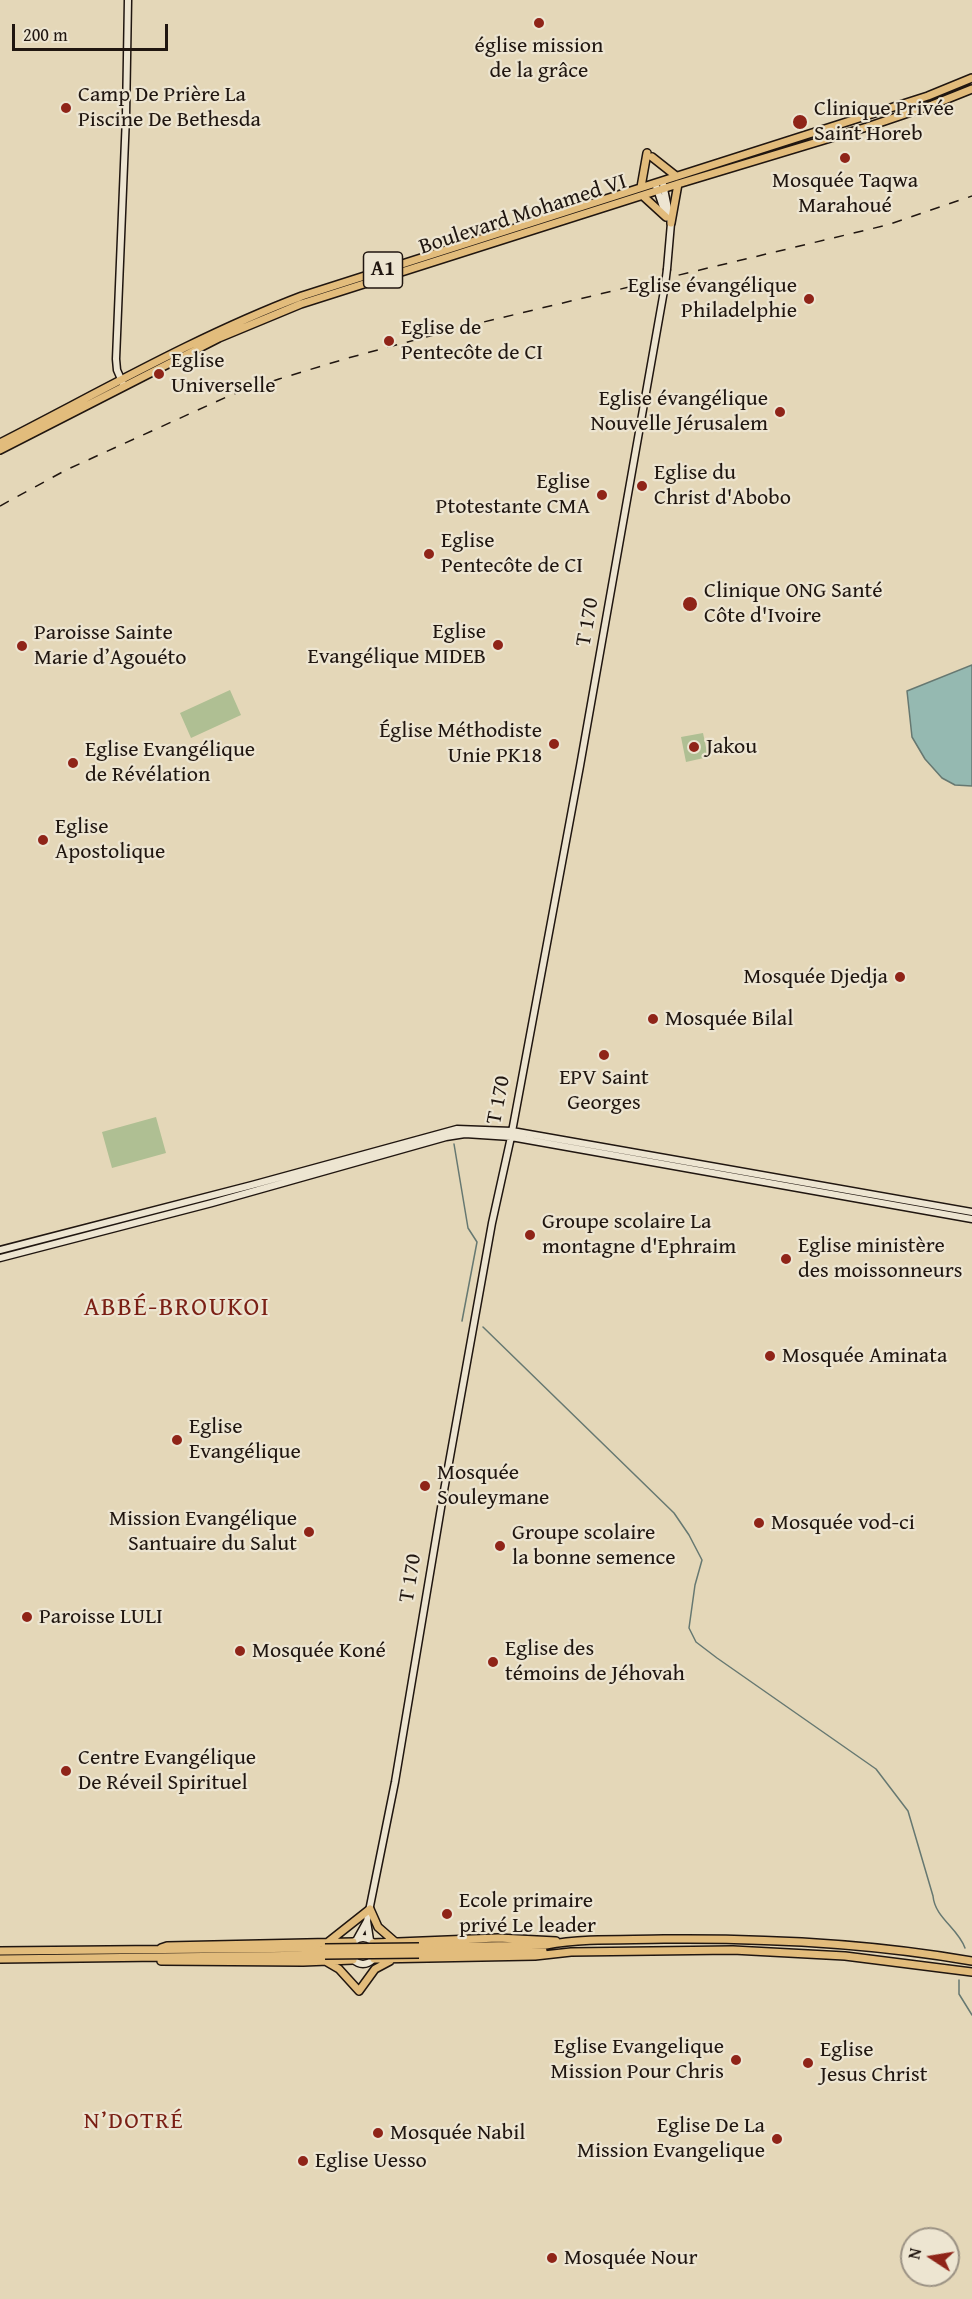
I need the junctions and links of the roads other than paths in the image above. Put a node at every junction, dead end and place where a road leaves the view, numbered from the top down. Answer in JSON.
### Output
{"nodes":[{"id":1,"x":128,"y":0,"type":"edge"},
{"id":2,"x":972,"y":78,"type":"edge"},
{"id":3,"x":972,"y":89,"type":"edge"},
{"id":4,"x":676,"y":176,"type":"junction"},
{"id":5,"x":658,"y":181,"type":"junction"},
{"id":6,"x":678,"y":184,"type":"junction"},
{"id":7,"x":641,"y":187,"type":"junction"},
{"id":8,"x":661,"y":190,"type":"junction"},
{"id":9,"x":644,"y":196,"type":"junction"},
{"id":10,"x":669,"y":223,"type":"junction"},
{"id":11,"x":123,"y":383,"type":"junction"},
{"id":12,"x":0,"y":443,"type":"edge"},
{"id":13,"x":0,"y":450,"type":"edge"},
{"id":14,"x":511,"y":1134,"type":"junction"},
{"id":15,"x":972,"y":1212,"type":"edge"},
{"id":16,"x":972,"y":1219,"type":"edge"},
{"id":17,"x":0,"y":1250,"type":"edge"},
{"id":18,"x":0,"y":1258,"type":"edge"},
{"id":19,"x":370,"y":1909,"type":"junction"},
{"id":20,"x":367,"y":1922,"type":"junction"},
{"id":21,"x":355,"y":1941,"type":"junction"},
{"id":22,"x":394,"y":1941,"type":"junction"},
{"id":23,"x":372,"y":1942,"type":"junction"},
{"id":24,"x":564,"y":1942,"type":"junction"},
{"id":25,"x":419,"y":1950,"type":"junction"},
{"id":26,"x":0,"y":1951,"type":"edge"},
{"id":27,"x":325,"y":1952,"type":"junction"},
{"id":28,"x":564,"y":1952,"type":"junction"},
{"id":29,"x":152,"y":1954,"type":"junction"},
{"id":30,"x":0,"y":1959,"type":"edge"},
{"id":31,"x":374,"y":1959,"type":"junction"},
{"id":32,"x":396,"y":1959,"type":"junction"},
{"id":33,"x":353,"y":1960,"type":"junction"},
{"id":34,"x":972,"y":1961,"type":"edge"},
{"id":35,"x":972,"y":1972,"type":"edge"}],
"edges":[{"from":1,"to":11,"type":"street"},
{"from":2,"to":4,"type":"main road","number":"A1"},
{"from":3,"to":6,"type":"main road","number":"A1"},
{"from":4,"to":5,"type":"main road","number":"A1"},
{"from":4,"to":7,"type":"main road"},
{"from":5,"to":7,"type":"main road","name":"Boulevard Mohamed VI","number":"A1"},
{"from":5,"to":8,"type":"street"},
{"from":6,"to":8,"type":"main road","number":"A1"},
{"from":6,"to":10,"type":"main road"},
{"from":7,"to":11,"type":"main road","name":"Boulevard Mohamed VI","number":"A1"},
{"from":8,"to":9,"type":"main road","name":"Boulevard Mohamed VI","number":"A1"},
{"from":8,"to":10,"type":"street"},
{"from":9,"to":10,"type":"main road"},
{"from":9,"to":11,"type":"main road","name":"Boulevard Mohamed VI","number":"A1"},
{"from":10,"to":14,"type":"street","name":"T 170","bridge":true},
{"from":11,"to":12,"type":"main road","name":"Boulevard Mohamed VI","number":"A1"},
{"from":11,"to":13,"type":"main road","name":"Boulevard Mohamed VI","number":"A1"},
{"from":14,"to":15,"type":"street"},
{"from":14,"to":16,"type":"street"},
{"from":14,"to":17,"type":"street"},
{"from":14,"to":18,"type":"street"},
{"from":14,"to":19,"type":"street","name":"T 170"},
{"from":19,"to":20,"type":"street","name":"T 170"},
{"from":19,"to":22,"type":"main road"},
{"from":19,"to":27,"type":"main road"},
{"from":20,"to":21,"type":"street"},
{"from":20,"to":23,"type":"street"},
{"from":21,"to":23,"type":"street"},
{"from":21,"to":27,"type":"main road"},
{"from":21,"to":33,"type":"street"},
{"from":22,"to":23,"type":"main road"},
{"from":22,"to":24,"type":"main road"},
{"from":23,"to":31,"type":"street"},
{"from":24,"to":25,"type":"main road"},
{"from":24,"to":34,"type":"main road"},
{"from":25,"to":27,"type":"main road","bridge":true},
{"from":25,"to":28,"type":"main road"},
{"from":26,"to":29,"type":"main road"},
{"from":27,"to":29,"type":"main road"},
{"from":27,"to":29,"type":"main road"},
{"from":27,"to":32,"type":"main road"},
{"from":27,"to":33,"type":"main road"},
{"from":28,"to":32,"type":"main road"},
{"from":28,"to":35,"type":"main road"},
{"from":29,"to":30,"type":"main road"},
{"from":31,"to":32,"type":"main road"},
{"from":31,"to":33,"type":"street"}]}
